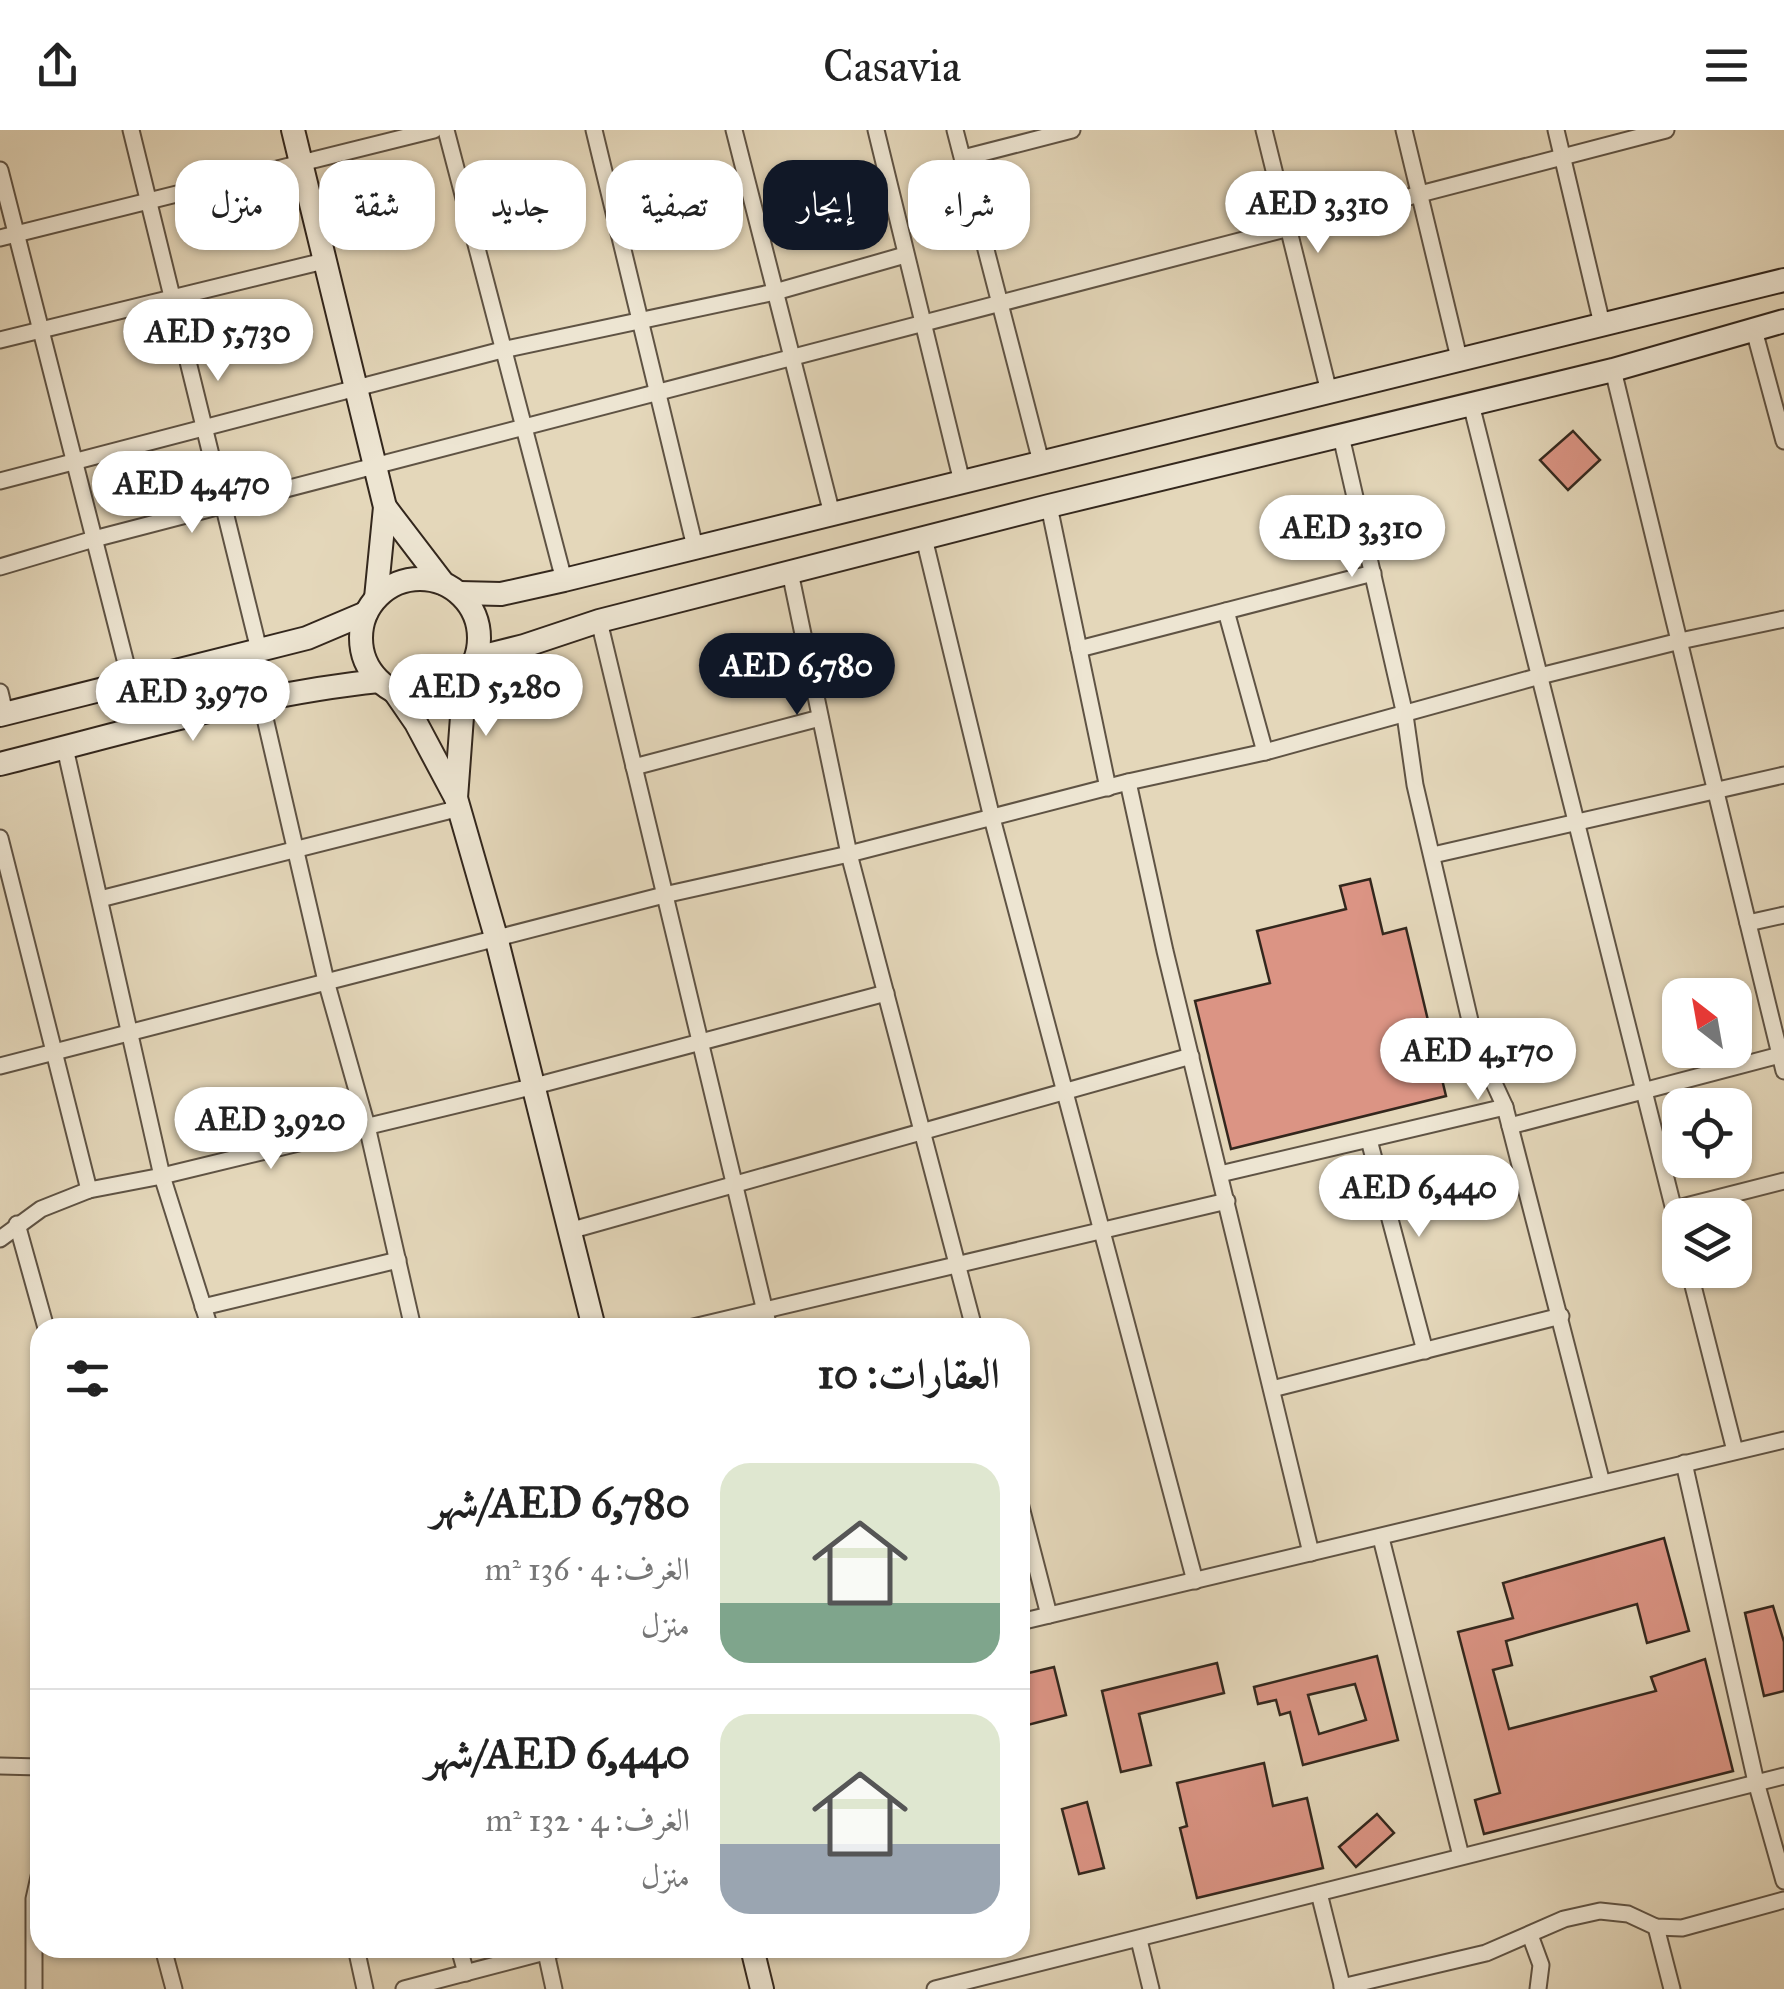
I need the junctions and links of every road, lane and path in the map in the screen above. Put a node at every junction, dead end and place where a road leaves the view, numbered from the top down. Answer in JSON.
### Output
{"nodes":[{"id":1,"x":131,"y":130,"type":"edge"},
{"id":2,"x":293,"y":130,"type":"edge"},
{"id":3,"x":434,"y":130,"type":"edge"},
{"id":4,"x":446,"y":130,"type":"edge"},
{"id":5,"x":594,"y":130,"type":"edge"},
{"id":6,"x":734,"y":130,"type":"edge"},
{"id":7,"x":876,"y":130,"type":"edge"},
{"id":8,"x":955,"y":130,"type":"edge"},
{"id":9,"x":1072,"y":130,"type":"edge"},
{"id":10,"x":1264,"y":130,"type":"edge"},
{"id":11,"x":1404,"y":130,"type":"edge"},
{"id":12,"x":1556,"y":130,"type":"edge"},
{"id":13,"x":1666,"y":130,"type":"edge"},
{"id":14,"x":1562,"y":157,"type":"junction"},
{"id":15,"x":962,"y":158,"type":"junction"},
{"id":16,"x":301,"y":162,"type":"junction"},
{"id":17,"x":0,"y":170,"type":"edge"},
{"id":18,"x":1419,"y":192,"type":"junction"},
{"id":19,"x":149,"y":201,"type":"junction"},
{"id":20,"x":1288,"y":228,"type":"junction"},
{"id":21,"x":8,"y":236,"type":"edge"},
{"id":22,"x":905,"y":255,"type":"junction"},
{"id":23,"x":324,"y":261,"type":"junction"},
{"id":24,"x":1784,"y":280,"type":"edge"},
{"id":25,"x":775,"y":292,"type":"junction"},
{"id":26,"x":172,"y":298,"type":"junction"},
{"id":27,"x":1000,"y":303,"type":"junction"},
{"id":28,"x":640,"y":319,"type":"junction"},
{"id":29,"x":1784,"y":321,"type":"edge"},
{"id":30,"x":921,"y":324,"type":"junction"},
{"id":31,"x":1602,"y":324,"type":"junction"},
{"id":32,"x":41,"y":330,"type":"junction"},
{"id":33,"x":1754,"y":330,"type":"junction"},
{"id":34,"x":0,"y":340,"type":"edge"},
{"id":35,"x":502,"y":350,"type":"junction"},
{"id":36,"x":792,"y":356,"type":"junction"},
{"id":37,"x":1459,"y":358,"type":"junction"},
{"id":38,"x":1613,"y":370,"type":"junction"},
{"id":39,"x":357,"y":388,"type":"junction"},
{"id":40,"x":658,"y":392,"type":"junction"},
{"id":41,"x":1328,"y":392,"type":"junction"},
{"id":42,"x":1471,"y":404,"type":"junction"},
{"id":43,"x":206,"y":427,"type":"junction"},
{"id":44,"x":522,"y":427,"type":"junction"},
{"id":45,"x":1341,"y":436,"type":"junction"},
{"id":46,"x":1784,"y":441,"type":"edge"},
{"id":47,"x":76,"y":461,"type":"junction"},
{"id":48,"x":1041,"y":462,"type":"junction"},
{"id":49,"x":374,"y":466,"type":"junction"},
{"id":50,"x":0,"y":481,"type":"edge"},
{"id":51,"x":962,"y":482,"type":"junction"},
{"id":52,"x":224,"y":505,"type":"junction"},
{"id":53,"x":1048,"y":506,"type":"junction"},
{"id":54,"x":385,"y":507,"type":"junction"},
{"id":55,"x":832,"y":514,"type":"junction"},
{"id":56,"x":924,"y":538,"type":"junction"},
{"id":57,"x":94,"y":539,"type":"junction"},
{"id":58,"x":695,"y":548,"type":"junction"},
{"id":59,"x":0,"y":567,"type":"edge"},
{"id":60,"x":790,"y":572,"type":"junction"},
{"id":61,"x":1373,"y":573,"type":"junction"},
{"id":62,"x":564,"y":580,"type":"junction"},
{"id":63,"x":451,"y":588,"type":"junction"},
{"id":64,"x":371,"y":605,"type":"junction"},
{"id":65,"x":1226,"y":611,"type":"junction"},
{"id":66,"x":1784,"y":619,"type":"edge"},
{"id":67,"x":599,"y":622,"type":"junction"},
{"id":68,"x":1680,"y":640,"type":"junction"},
{"id":69,"x":1079,"y":649,"type":"junction"},
{"id":70,"x":259,"y":650,"type":"junction"},
{"id":71,"x":470,"y":667,"type":"junction"},
{"id":72,"x":1540,"y":676,"type":"junction"},
{"id":73,"x":131,"y":682,"type":"junction"},
{"id":74,"x":387,"y":686,"type":"junction"},
{"id":75,"x":260,"y":700,"type":"junction"},
{"id":76,"x":2,"y":707,"type":"edge"},
{"id":77,"x":1406,"y":715,"type":"junction"},
{"id":78,"x":820,"y":718,"type":"junction"},
{"id":79,"x":65,"y":748,"type":"junction"},
{"id":80,"x":1265,"y":752,"type":"junction"},
{"id":81,"x":0,"y":764,"type":"edge"},
{"id":82,"x":634,"y":767,"type":"junction"},
{"id":83,"x":1784,"y":775,"type":"edge"},
{"id":84,"x":1128,"y":782,"type":"junction"},
{"id":85,"x":1108,"y":788,"type":"junction"},
{"id":86,"x":1716,"y":789,"type":"junction"},
{"id":87,"x":458,"y":803,"type":"junction"},
{"id":88,"x":992,"y":818,"type":"junction"},
{"id":89,"x":1576,"y":822,"type":"junction"},
{"id":90,"x":0,"y":838,"type":"edge"},
{"id":91,"x":295,"y":850,"type":"junction"},
{"id":92,"x":849,"y":854,"type":"junction"},
{"id":93,"x":1433,"y":855,"type":"junction"},
{"id":94,"x":664,"y":895,"type":"junction"},
{"id":95,"x":100,"y":899,"type":"junction"},
{"id":96,"x":1784,"y":915,"type":"edge"},
{"id":97,"x":1748,"y":924,"type":"junction"},
{"id":98,"x":496,"y":937,"type":"junction"},
{"id":99,"x":326,"y":982,"type":"junction"},
{"id":100,"x":886,"y":994,"type":"junction"},
{"id":101,"x":130,"y":1032,"type":"junction"},
{"id":102,"x":700,"y":1044,"type":"junction"},
{"id":103,"x":54,"y":1052,"type":"junction"},
{"id":104,"x":1191,"y":1056,"type":"junction"},
{"id":105,"x":1783,"y":1060,"type":"edge"},
{"id":106,"x":0,"y":1066,"type":"edge"},
{"id":107,"x":531,"y":1087,"type":"junction"},
{"id":108,"x":1644,"y":1090,"type":"junction"},
{"id":109,"x":1065,"y":1091,"type":"junction"},
{"id":110,"x":1505,"y":1107,"type":"junction"},
{"id":111,"x":367,"y":1126,"type":"junction"},
{"id":112,"x":1510,"y":1126,"type":"junction"},
{"id":113,"x":922,"y":1132,"type":"junction"},
{"id":114,"x":1369,"y":1140,"type":"junction"},
{"id":115,"x":1220,"y":1174,"type":"junction"},
{"id":116,"x":162,"y":1176,"type":"junction"},
{"id":117,"x":1784,"y":1180,"type":"edge"},
{"id":118,"x":734,"y":1184,"type":"junction"},
{"id":119,"x":90,"y":1190,"type":"junction"},
{"id":120,"x":1671,"y":1198,"type":"edge"},
{"id":121,"x":1716,"y":1198,"type":"edge"},
{"id":122,"x":1227,"y":1201,"type":"junction"},
{"id":123,"x":17,"y":1224,"type":"junction"},
{"id":124,"x":1102,"y":1230,"type":"junction"},
{"id":125,"x":569,"y":1231,"type":"junction"},
{"id":126,"x":0,"y":1239,"type":"edge"},
{"id":127,"x":398,"y":1260,"type":"junction"},
{"id":128,"x":957,"y":1264,"type":"junction"},
{"id":129,"x":1694,"y":1288,"type":"edge"},
{"id":130,"x":203,"y":1307,"type":"junction"},
{"id":131,"x":765,"y":1310,"type":"junction"},
{"id":132,"x":1561,"y":1316,"type":"junction"},
{"id":133,"x":43,"y":1318,"type":"edge"},
{"id":134,"x":207,"y":1318,"type":"edge"},
{"id":135,"x":411,"y":1318,"type":"edge"},
{"id":136,"x":591,"y":1318,"type":"edge"},
{"id":137,"x":731,"y":1318,"type":"edge"},
{"id":138,"x":767,"y":1318,"type":"edge"},
{"id":139,"x":971,"y":1318,"type":"edge"},
{"id":140,"x":1425,"y":1351,"type":"junction"},
{"id":141,"x":1272,"y":1389,"type":"junction"},
{"id":142,"x":1784,"y":1440,"type":"edge"},
{"id":143,"x":1735,"y":1451,"type":"junction"},
{"id":144,"x":1684,"y":1463,"type":"junction"},
{"id":145,"x":1602,"y":1483,"type":"junction"},
{"id":146,"x":1382,"y":1538,"type":"junction"},
{"id":147,"x":1030,"y":1541,"type":"edge"},
{"id":148,"x":1311,"y":1553,"type":"junction"},
{"id":149,"x":1195,"y":1581,"type":"junction"},
{"id":150,"x":1050,"y":1615,"type":"junction"},
{"id":151,"x":1030,"y":1620,"type":"edge"},
{"id":152,"x":0,"y":1766,"type":"edge"},
{"id":153,"x":30,"y":1767,"type":"edge"},
{"id":154,"x":1784,"y":1776,"type":"edge"},
{"id":155,"x":1756,"y":1782,"type":"junction"},
{"id":156,"x":1461,"y":1856,"type":"junction"},
{"id":157,"x":1784,"y":1880,"type":"edge"},
{"id":158,"x":1319,"y":1893,"type":"junction"},
{"id":159,"x":1784,"y":1900,"type":"edge"},
{"id":160,"x":1656,"y":1927,"type":"junction"},
{"id":161,"x":1530,"y":1935,"type":"junction"},
{"id":162,"x":1140,"y":1940,"type":"junction"},
{"id":163,"x":34,"y":1958,"type":"edge"},
{"id":164,"x":166,"y":1958,"type":"edge"},
{"id":165,"x":358,"y":1958,"type":"edge"},
{"id":166,"x":462,"y":1958,"type":"edge"},
{"id":167,"x":517,"y":1958,"type":"edge"},
{"id":168,"x":551,"y":1958,"type":"edge"},
{"id":169,"x":754,"y":1958,"type":"edge"},
{"id":170,"x":466,"y":1972,"type":"junction"},
{"id":171,"x":1343,"y":1988,"type":"edge"},
{"id":172,"x":34,"y":1989,"type":"edge"},
{"id":173,"x":174,"y":1989,"type":"edge"},
{"id":174,"x":365,"y":1989,"type":"edge"},
{"id":175,"x":404,"y":1989,"type":"edge"},
{"id":176,"x":554,"y":1989,"type":"edge"},
{"id":177,"x":762,"y":1989,"type":"edge"},
{"id":178,"x":935,"y":1989,"type":"edge"},
{"id":179,"x":1151,"y":1989,"type":"edge"},
{"id":180,"x":1538,"y":1989,"type":"edge"},
{"id":181,"x":1672,"y":1989,"type":"edge"}],
"edges":[{"from":1,"to":19,"type":"street"},
{"from":2,"to":16,"type":"main road"},
{"from":3,"to":16,"type":"street"},
{"from":4,"to":35,"type":"street"},
{"from":5,"to":28,"type":"street"},
{"from":6,"to":25,"type":"street"},
{"from":7,"to":22,"type":"street"},
{"from":8,"to":15,"type":"street"},
{"from":9,"to":15,"type":"street"},
{"from":10,"to":20,"type":"street"},
{"from":11,"to":18,"type":"street"},
{"from":12,"to":14,"type":"street"},
{"from":13,"to":14,"type":"street"},
{"from":14,"to":18,"type":"street"},
{"from":14,"to":31,"type":"street"},
{"from":15,"to":27,"type":"street"},
{"from":16,"to":19,"type":"street"},
{"from":16,"to":23,"type":"main road"},
{"from":17,"to":21,"type":"street"},
{"from":18,"to":20,"type":"street"},
{"from":18,"to":37,"type":"street"},
{"from":19,"to":21,"type":"street"},
{"from":19,"to":26,"type":"street"},
{"from":20,"to":27,"type":"street"},
{"from":20,"to":41,"type":"street"},
{"from":21,"to":32,"type":"street"},
{"from":22,"to":25,"type":"street"},
{"from":22,"to":30,"type":"street"},
{"from":23,"to":26,"type":"street"},
{"from":23,"to":39,"type":"main road"},
{"from":24,"to":31,"type":"main road"},
{"from":25,"to":28,"type":"street"},
{"from":25,"to":36,"type":"street"},
{"from":26,"to":32,"type":"street"},
{"from":26,"to":43,"type":"street"},
{"from":27,"to":30,"type":"street"},
{"from":27,"to":48,"type":"street"},
{"from":28,"to":35,"type":"street"},
{"from":28,"to":40,"type":"street"},
{"from":29,"to":33,"type":"main road"},
{"from":30,"to":36,"type":"street"},
{"from":30,"to":51,"type":"street"},
{"from":31,"to":37,"type":"main road"},
{"from":32,"to":34,"type":"street"},
{"from":32,"to":47,"type":"street"},
{"from":33,"to":38,"type":"main road"},
{"from":33,"to":46,"type":"street"},
{"from":35,"to":39,"type":"street"},
{"from":35,"to":44,"type":"street"},
{"from":36,"to":40,"type":"street"},
{"from":36,"to":55,"type":"street"},
{"from":37,"to":41,"type":"main road"},
{"from":38,"to":42,"type":"main road"},
{"from":38,"to":68,"type":"street"},
{"from":39,"to":43,"type":"street"},
{"from":39,"to":49,"type":"main road"},
{"from":40,"to":44,"type":"street"},
{"from":40,"to":58,"type":"street"},
{"from":41,"to":48,"type":"main road"},
{"from":42,"to":45,"type":"main road"},
{"from":42,"to":72,"type":"street"},
{"from":43,"to":47,"type":"street"},
{"from":43,"to":52,"type":"street"},
{"from":44,"to":49,"type":"street"},
{"from":44,"to":62,"type":"street"},
{"from":45,"to":53,"type":"main road"},
{"from":45,"to":61,"type":"street"},
{"from":47,"to":50,"type":"street"},
{"from":47,"to":57,"type":"street"},
{"from":48,"to":51,"type":"main road"},
{"from":49,"to":52,"type":"street"},
{"from":49,"to":54,"type":"main road"},
{"from":51,"to":55,"type":"main road"},
{"from":52,"to":57,"type":"street"},
{"from":52,"to":70,"type":"street"},
{"from":53,"to":56,"type":"main road"},
{"from":53,"to":69,"type":"street"},
{"from":54,"to":63,"type":"main road"},
{"from":54,"to":64,"type":"main road"},
{"from":55,"to":58,"type":"main road"},
{"from":56,"to":60,"type":"main road"},
{"from":56,"to":88,"type":"street"},
{"from":57,"to":59,"type":"street"},
{"from":57,"to":73,"type":"street"},
{"from":58,"to":62,"type":"main road"},
{"from":60,"to":67,"type":"main road"},
{"from":60,"to":78,"type":"street"},
{"from":61,"to":65,"type":"street"},
{"from":61,"to":77,"type":"street"},
{"from":62,"to":63,"type":"main road"},
{"from":63,"to":64,"type":"main road"},
{"from":63,"to":71,"type":"main road"},
{"from":64,"to":70,"type":"main road"},
{"from":64,"to":74,"type":"main road"},
{"from":65,"to":69,"type":"street"},
{"from":65,"to":80,"type":"street"},
{"from":66,"to":68,"type":"street"},
{"from":67,"to":71,"type":"main road"},
{"from":67,"to":82,"type":"street"},
{"from":68,"to":72,"type":"street"},
{"from":68,"to":86,"type":"street"},
{"from":69,"to":85,"type":"street"},
{"from":70,"to":73,"type":"main road"},
{"from":71,"to":74,"type":"main road"},
{"from":71,"to":87,"type":"main road"},
{"from":72,"to":77,"type":"street"},
{"from":72,"to":89,"type":"street"},
{"from":73,"to":76,"type":"main road"},
{"from":74,"to":75,"type":"main road"},
{"from":74,"to":87,"type":"main road"},
{"from":75,"to":79,"type":"main road"},
{"from":75,"to":91,"type":"street"},
{"from":77,"to":80,"type":"street"},
{"from":77,"to":93,"type":"street"},
{"from":78,"to":82,"type":"street"},
{"from":78,"to":92,"type":"street"},
{"from":79,"to":81,"type":"main road"},
{"from":79,"to":95,"type":"street"},
{"from":80,"to":84,"type":"street"},
{"from":82,"to":94,"type":"street"},
{"from":83,"to":86,"type":"street"},
{"from":84,"to":85,"type":"street"},
{"from":84,"to":104,"type":"street"},
{"from":85,"to":88,"type":"street"},
{"from":86,"to":89,"type":"street"},
{"from":86,"to":97,"type":"street"},
{"from":87,"to":91,"type":"street"},
{"from":87,"to":98,"type":"main road"},
{"from":88,"to":92,"type":"street"},
{"from":88,"to":109,"type":"street"},
{"from":89,"to":93,"type":"street"},
{"from":89,"to":108,"type":"street"},
{"from":90,"to":103,"type":"street"},
{"from":91,"to":95,"type":"street"},
{"from":91,"to":99,"type":"street"},
{"from":92,"to":94,"type":"street"},
{"from":92,"to":100,"type":"street"},
{"from":93,"to":110,"type":"street"},
{"from":94,"to":98,"type":"street"},
{"from":94,"to":102,"type":"street"},
{"from":95,"to":101,"type":"street"},
{"from":96,"to":97,"type":"street"},
{"from":97,"to":105,"type":"street"},
{"from":98,"to":99,"type":"street"},
{"from":98,"to":107,"type":"main road"},
{"from":99,"to":101,"type":"street"},
{"from":99,"to":111,"type":"street"},
{"from":100,"to":102,"type":"street"},
{"from":100,"to":113,"type":"street"},
{"from":101,"to":103,"type":"street"},
{"from":101,"to":116,"type":"street"},
{"from":102,"to":107,"type":"street"},
{"from":102,"to":118,"type":"street"},
{"from":103,"to":106,"type":"street"},
{"from":103,"to":119,"type":"street"},
{"from":104,"to":109,"type":"street"},
{"from":104,"to":115,"type":"street"},
{"from":105,"to":108,"type":"street"},
{"from":107,"to":111,"type":"street"},
{"from":107,"to":125,"type":"main road"},
{"from":108,"to":112,"type":"street"},
{"from":108,"to":120,"type":"street"},
{"from":109,"to":113,"type":"street"},
{"from":109,"to":124,"type":"street"},
{"from":110,"to":112,"type":"street"},
{"from":110,"to":114,"type":"street"},
{"from":111,"to":116,"type":"street"},
{"from":111,"to":127,"type":"street"},
{"from":112,"to":132,"type":"street"},
{"from":113,"to":118,"type":"street"},
{"from":113,"to":128,"type":"street"},
{"from":114,"to":115,"type":"street"},
{"from":114,"to":140,"type":"street"},
{"from":115,"to":122,"type":"street"},
{"from":116,"to":119,"type":"street"},
{"from":116,"to":130,"type":"street"},
{"from":117,"to":121,"type":"street"},
{"from":118,"to":125,"type":"street"},
{"from":118,"to":131,"type":"street"},
{"from":119,"to":123,"type":"street"},
{"from":122,"to":124,"type":"street"},
{"from":122,"to":141,"type":"street"},
{"from":123,"to":126,"type":"street"},
{"from":123,"to":133,"type":"street"},
{"from":124,"to":128,"type":"street"},
{"from":124,"to":149,"type":"street"},
{"from":125,"to":136,"type":"main road"},
{"from":127,"to":130,"type":"street"},
{"from":127,"to":135,"type":"street"},
{"from":128,"to":131,"type":"street"},
{"from":128,"to":139,"type":"street"},
{"from":129,"to":143,"type":"street"},
{"from":130,"to":134,"type":"street"},
{"from":131,"to":137,"type":"street"},
{"from":131,"to":138,"type":"street"},
{"from":132,"to":140,"type":"street"},
{"from":132,"to":145,"type":"street"},
{"from":140,"to":141,"type":"street"},
{"from":141,"to":148,"type":"street"},
{"from":142,"to":143,"type":"street"},
{"from":143,"to":144,"type":"street"},
{"from":144,"to":145,"type":"street"},
{"from":144,"to":155,"type":"street"},
{"from":145,"to":146,"type":"street"},
{"from":146,"to":148,"type":"street"},
{"from":146,"to":156,"type":"street"},
{"from":147,"to":150,"type":"street"},
{"from":148,"to":149,"type":"street"},
{"from":149,"to":150,"type":"street"},
{"from":150,"to":151,"type":"street"},
{"from":152,"to":153,"type":"street"},
{"from":154,"to":155,"type":"street"},
{"from":155,"to":156,"type":"street"},
{"from":155,"to":157,"type":"street"},
{"from":156,"to":158,"type":"street"},
{"from":158,"to":162,"type":"street"},
{"from":158,"to":171,"type":"street"},
{"from":159,"to":160,"type":"street"},
{"from":160,"to":161,"type":"street"},
{"from":160,"to":181,"type":"street"},
{"from":161,"to":171,"type":"street"},
{"from":161,"to":180,"type":"street"},
{"from":162,"to":178,"type":"street"},
{"from":162,"to":179,"type":"street"},
{"from":163,"to":172,"type":"street"},
{"from":164,"to":173,"type":"street"},
{"from":165,"to":174,"type":"street"},
{"from":166,"to":170,"type":"street"},
{"from":167,"to":170,"type":"street"},
{"from":168,"to":176,"type":"street"},
{"from":169,"to":177,"type":"main road"},
{"from":170,"to":175,"type":"street"}]}
